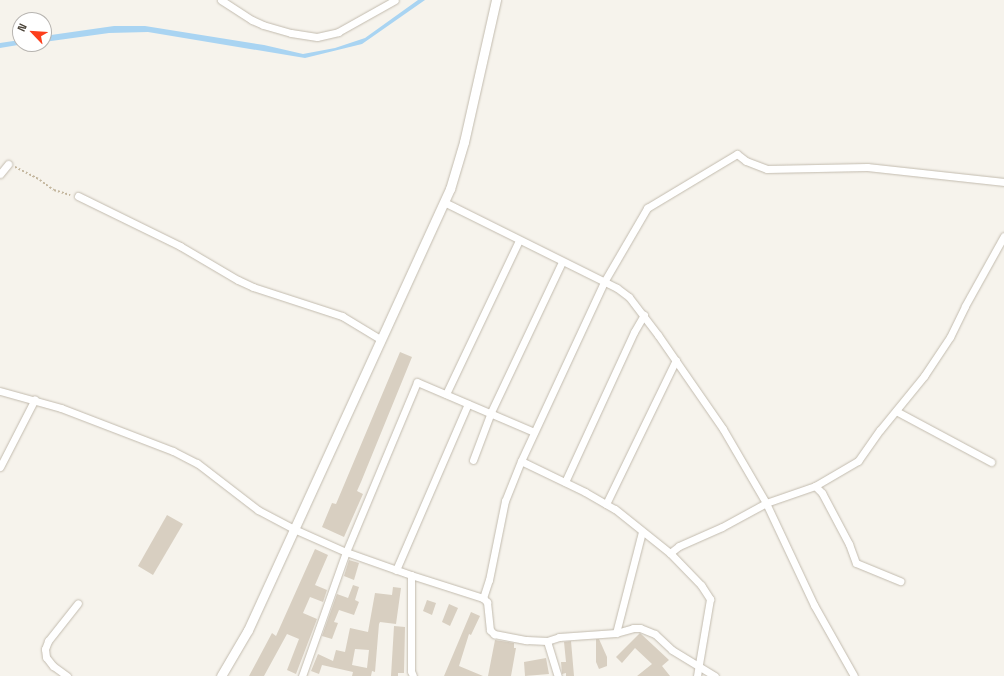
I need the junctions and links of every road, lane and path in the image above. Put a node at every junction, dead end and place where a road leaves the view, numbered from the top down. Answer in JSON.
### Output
{"nodes":[{"id":1,"x":221,"y":0,"type":"edge"},
{"id":2,"x":395,"y":0,"type":"edge"},
{"id":3,"x":496,"y":0,"type":"edge"},
{"id":4,"x":8,"y":164,"type":"joint"},
{"id":5,"x":0,"y":174,"type":"edge"},
{"id":6,"x":1004,"y":182,"type":"edge"},
{"id":7,"x":78,"y":196,"type":"joint"},
{"id":8,"x":444,"y":202,"type":"junction"},
{"id":9,"x":1004,"y":236,"type":"edge"},
{"id":10,"x":519,"y":240,"type":"junction"},
{"id":11,"x":562,"y":262,"type":"junction"},
{"id":12,"x":604,"y":282,"type":"junction"},
{"id":13,"x":644,"y":315,"type":"junction"},
{"id":14,"x":380,"y":339,"type":"junction"},
{"id":15,"x":676,"y":360,"type":"junction"},
{"id":16,"x":0,"y":391,"type":"edge"},
{"id":17,"x":446,"y":394,"type":"junction"},
{"id":18,"x":35,"y":399,"type":"junction"},
{"id":19,"x":468,"y":404,"type":"junction"},
{"id":20,"x":896,"y":411,"type":"junction"},
{"id":21,"x":491,"y":412,"type":"junction"},
{"id":22,"x":534,"y":432,"type":"junction"},
{"id":23,"x":473,"y":460,"type":"dead end"},
{"id":24,"x":521,"y":461,"type":"junction"},
{"id":25,"x":991,"y":462,"type":"dead end"},
{"id":26,"x":0,"y":467,"type":"edge"},
{"id":27,"x":565,"y":482,"type":"junction"},
{"id":28,"x":815,"y":486,"type":"junction"},
{"id":29,"x":766,"y":503,"type":"junction"},
{"id":30,"x":606,"y":504,"type":"junction"},
{"id":31,"x":294,"y":529,"type":"junction"},
{"id":32,"x":642,"y":532,"type":"junction"},
{"id":33,"x":346,"y":552,"type":"junction"},
{"id":34,"x":670,"y":553,"type":"junction"},
{"id":35,"x":396,"y":570,"type":"junction"},
{"id":36,"x":411,"y":576,"type":"junction"},
{"id":37,"x":900,"y":581,"type":"dead end"},
{"id":38,"x":483,"y":598,"type":"junction"},
{"id":39,"x":78,"y":602,"type":"dead end"},
{"id":40,"x":616,"y":633,"type":"junction"},
{"id":41,"x":547,"y":642,"type":"junction"},
{"id":42,"x":699,"y":667,"type":"junction"},
{"id":43,"x":67,"y":676,"type":"edge"},
{"id":44,"x":221,"y":676,"type":"edge"},
{"id":45,"x":302,"y":676,"type":"edge"},
{"id":46,"x":413,"y":676,"type":"edge"},
{"id":47,"x":558,"y":676,"type":"edge"},
{"id":48,"x":697,"y":676,"type":"edge"},
{"id":49,"x":715,"y":676,"type":"edge"},
{"id":50,"x":854,"y":676,"type":"edge"}],
"edges":[{"from":1,"to":2,"type":"street"},
{"from":3,"to":8,"type":"street"},
{"from":4,"to":5,"type":"street"},
{"from":4,"to":7,"type":"path"},
{"from":6,"to":12,"type":"street"},
{"from":7,"to":14,"type":"street"},
{"from":8,"to":10,"type":"street"},
{"from":8,"to":14,"type":"street"},
{"from":9,"to":20,"type":"street"},
{"from":10,"to":11,"type":"street"},
{"from":10,"to":17,"type":"street"},
{"from":11,"to":12,"type":"street"},
{"from":11,"to":21,"type":"street"},
{"from":12,"to":13,"type":"street"},
{"from":12,"to":22,"type":"street"},
{"from":13,"to":15,"type":"street"},
{"from":13,"to":27,"type":"street"},
{"from":14,"to":31,"type":"street"},
{"from":15,"to":29,"type":"street"},
{"from":15,"to":30,"type":"street"},
{"from":16,"to":18,"type":"street"},
{"from":17,"to":19,"type":"street"},
{"from":17,"to":33,"type":"street"},
{"from":18,"to":26,"type":"street"},
{"from":18,"to":31,"type":"street"},
{"from":19,"to":21,"type":"street"},
{"from":19,"to":35,"type":"street"},
{"from":20,"to":25,"type":"street"},
{"from":20,"to":28,"type":"street"},
{"from":21,"to":22,"type":"street"},
{"from":21,"to":23,"type":"street"},
{"from":22,"to":24,"type":"street"},
{"from":24,"to":27,"type":"street"},
{"from":24,"to":38,"type":"street"},
{"from":27,"to":30,"type":"street"},
{"from":28,"to":29,"type":"street"},
{"from":28,"to":37,"type":"street"},
{"from":29,"to":34,"type":"street"},
{"from":29,"to":50,"type":"street"},
{"from":30,"to":32,"type":"street"},
{"from":31,"to":33,"type":"street"},
{"from":31,"to":44,"type":"street"},
{"from":32,"to":34,"type":"street"},
{"from":32,"to":40,"type":"street"},
{"from":33,"to":35,"type":"street"},
{"from":33,"to":45,"type":"street"},
{"from":34,"to":42,"type":"street"},
{"from":35,"to":36,"type":"street"},
{"from":36,"to":38,"type":"street"},
{"from":36,"to":46,"type":"street"},
{"from":38,"to":41,"type":"street"},
{"from":39,"to":43,"type":"street"},
{"from":40,"to":41,"type":"street"},
{"from":40,"to":42,"type":"street"},
{"from":41,"to":47,"type":"street"},
{"from":42,"to":48,"type":"street"},
{"from":42,"to":49,"type":"street"}]}
